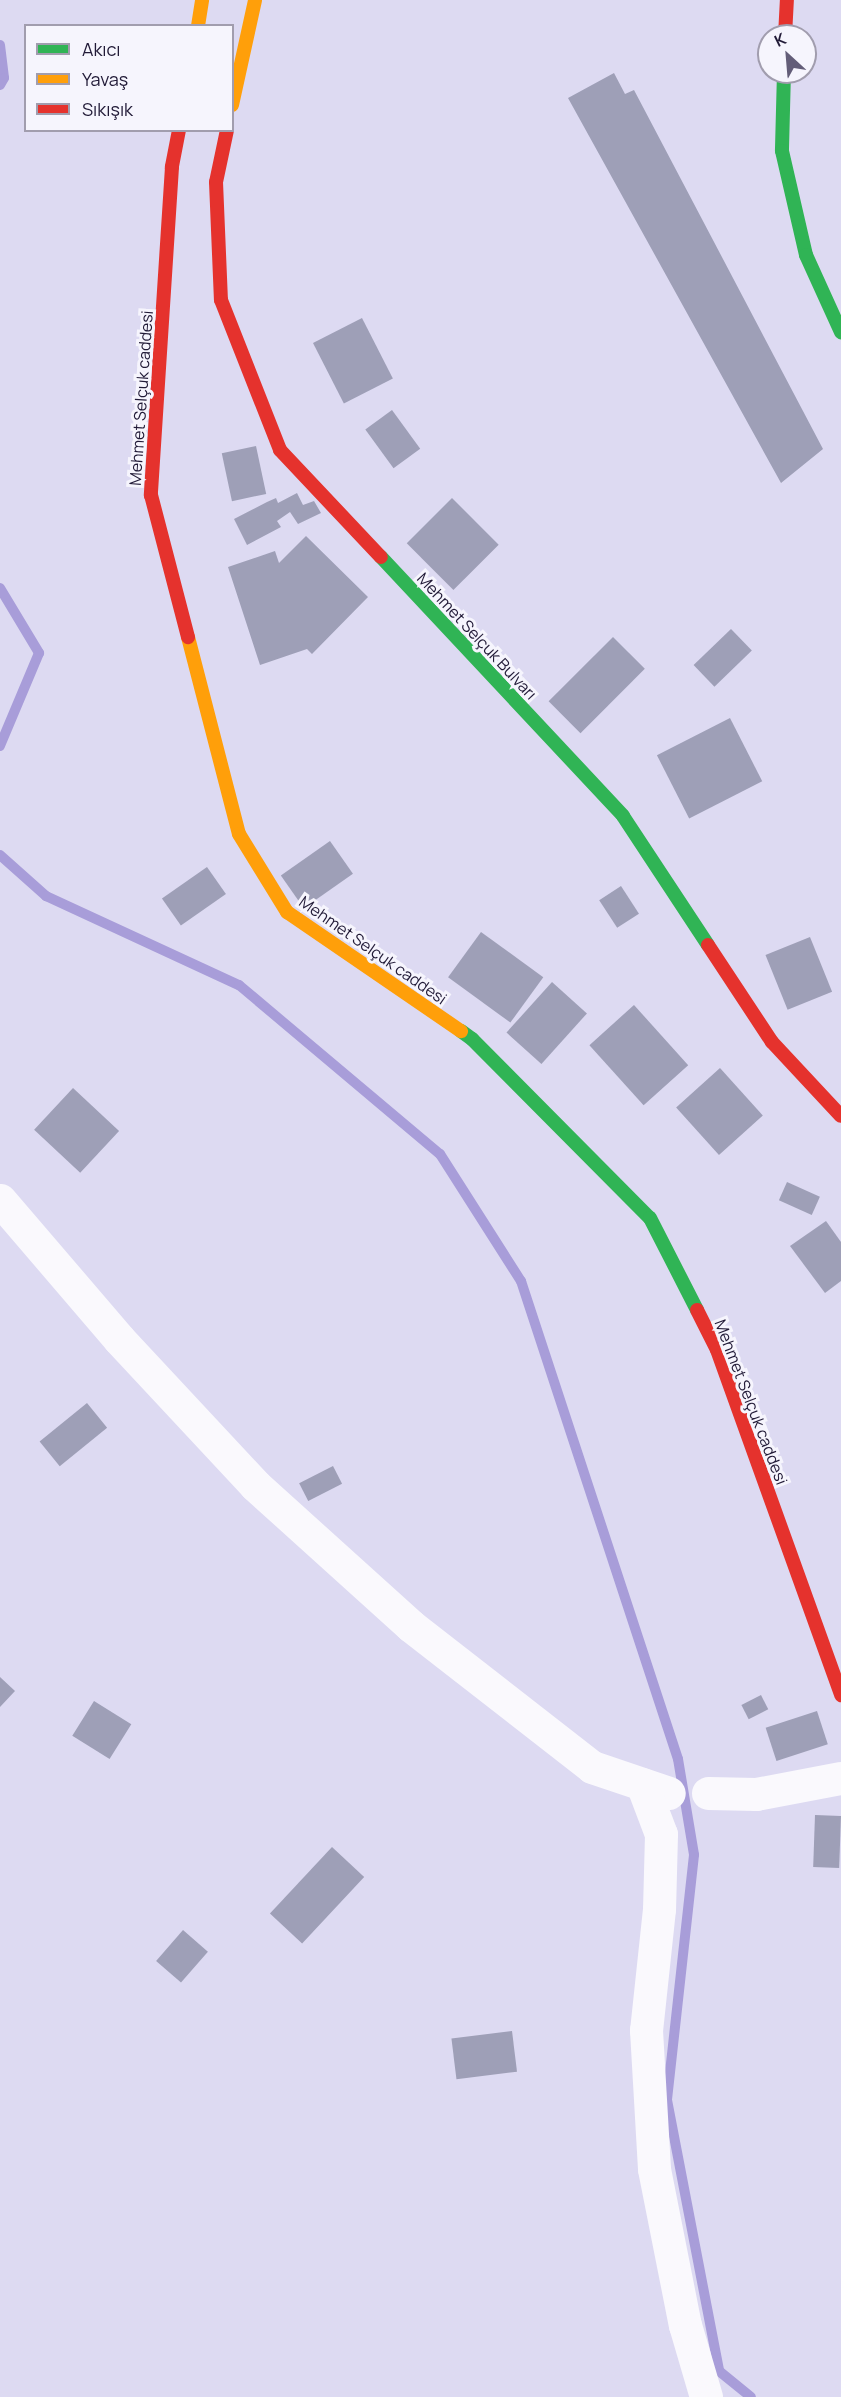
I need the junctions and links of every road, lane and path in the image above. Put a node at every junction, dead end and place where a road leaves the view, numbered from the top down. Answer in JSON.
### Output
{"nodes":[{"id":1,"x":202,"y":0,"type":"edge"},
{"id":2,"x":255,"y":0,"type":"edge"},
{"id":3,"x":787,"y":0,"type":"edge"},
{"id":4,"x":198,"y":24,"type":"edge"},
{"id":5,"x":786,"y":24,"type":"edge"},
{"id":6,"x":784,"y":84,"type":"edge"},
{"id":7,"x":234,"y":96,"type":"edge"},
{"id":8,"x":179,"y":132,"type":"edge"},
{"id":9,"x":227,"y":132,"type":"edge"},
{"id":10,"x":841,"y":332,"type":"edge"},
{"id":11,"x":841,"y":1116,"type":"edge"},
{"id":12,"x":0,"y":1200,"type":"edge"},
{"id":13,"x":841,"y":1695,"type":"edge"},
{"id":14,"x":841,"y":1778,"type":"edge"},
{"id":15,"x":708,"y":1793,"type":"dead end"},
{"id":16,"x":706,"y":2397,"type":"edge"}],
"edges":[{"from":1,"to":4,"type":"main road"},
{"from":2,"to":7,"type":"main road"},
{"from":3,"to":5,"type":"main road"},
{"from":6,"to":10,"type":"main road"},
{"from":8,"to":13,"type":"main road","name":"Mehmet Selçuk caddesi"},
{"from":9,"to":11,"type":"main road","name":"Mehmet Selçuk Bulvarı"},
{"from":12,"to":16,"type":"street"},
{"from":14,"to":15,"type":"street"}]}
